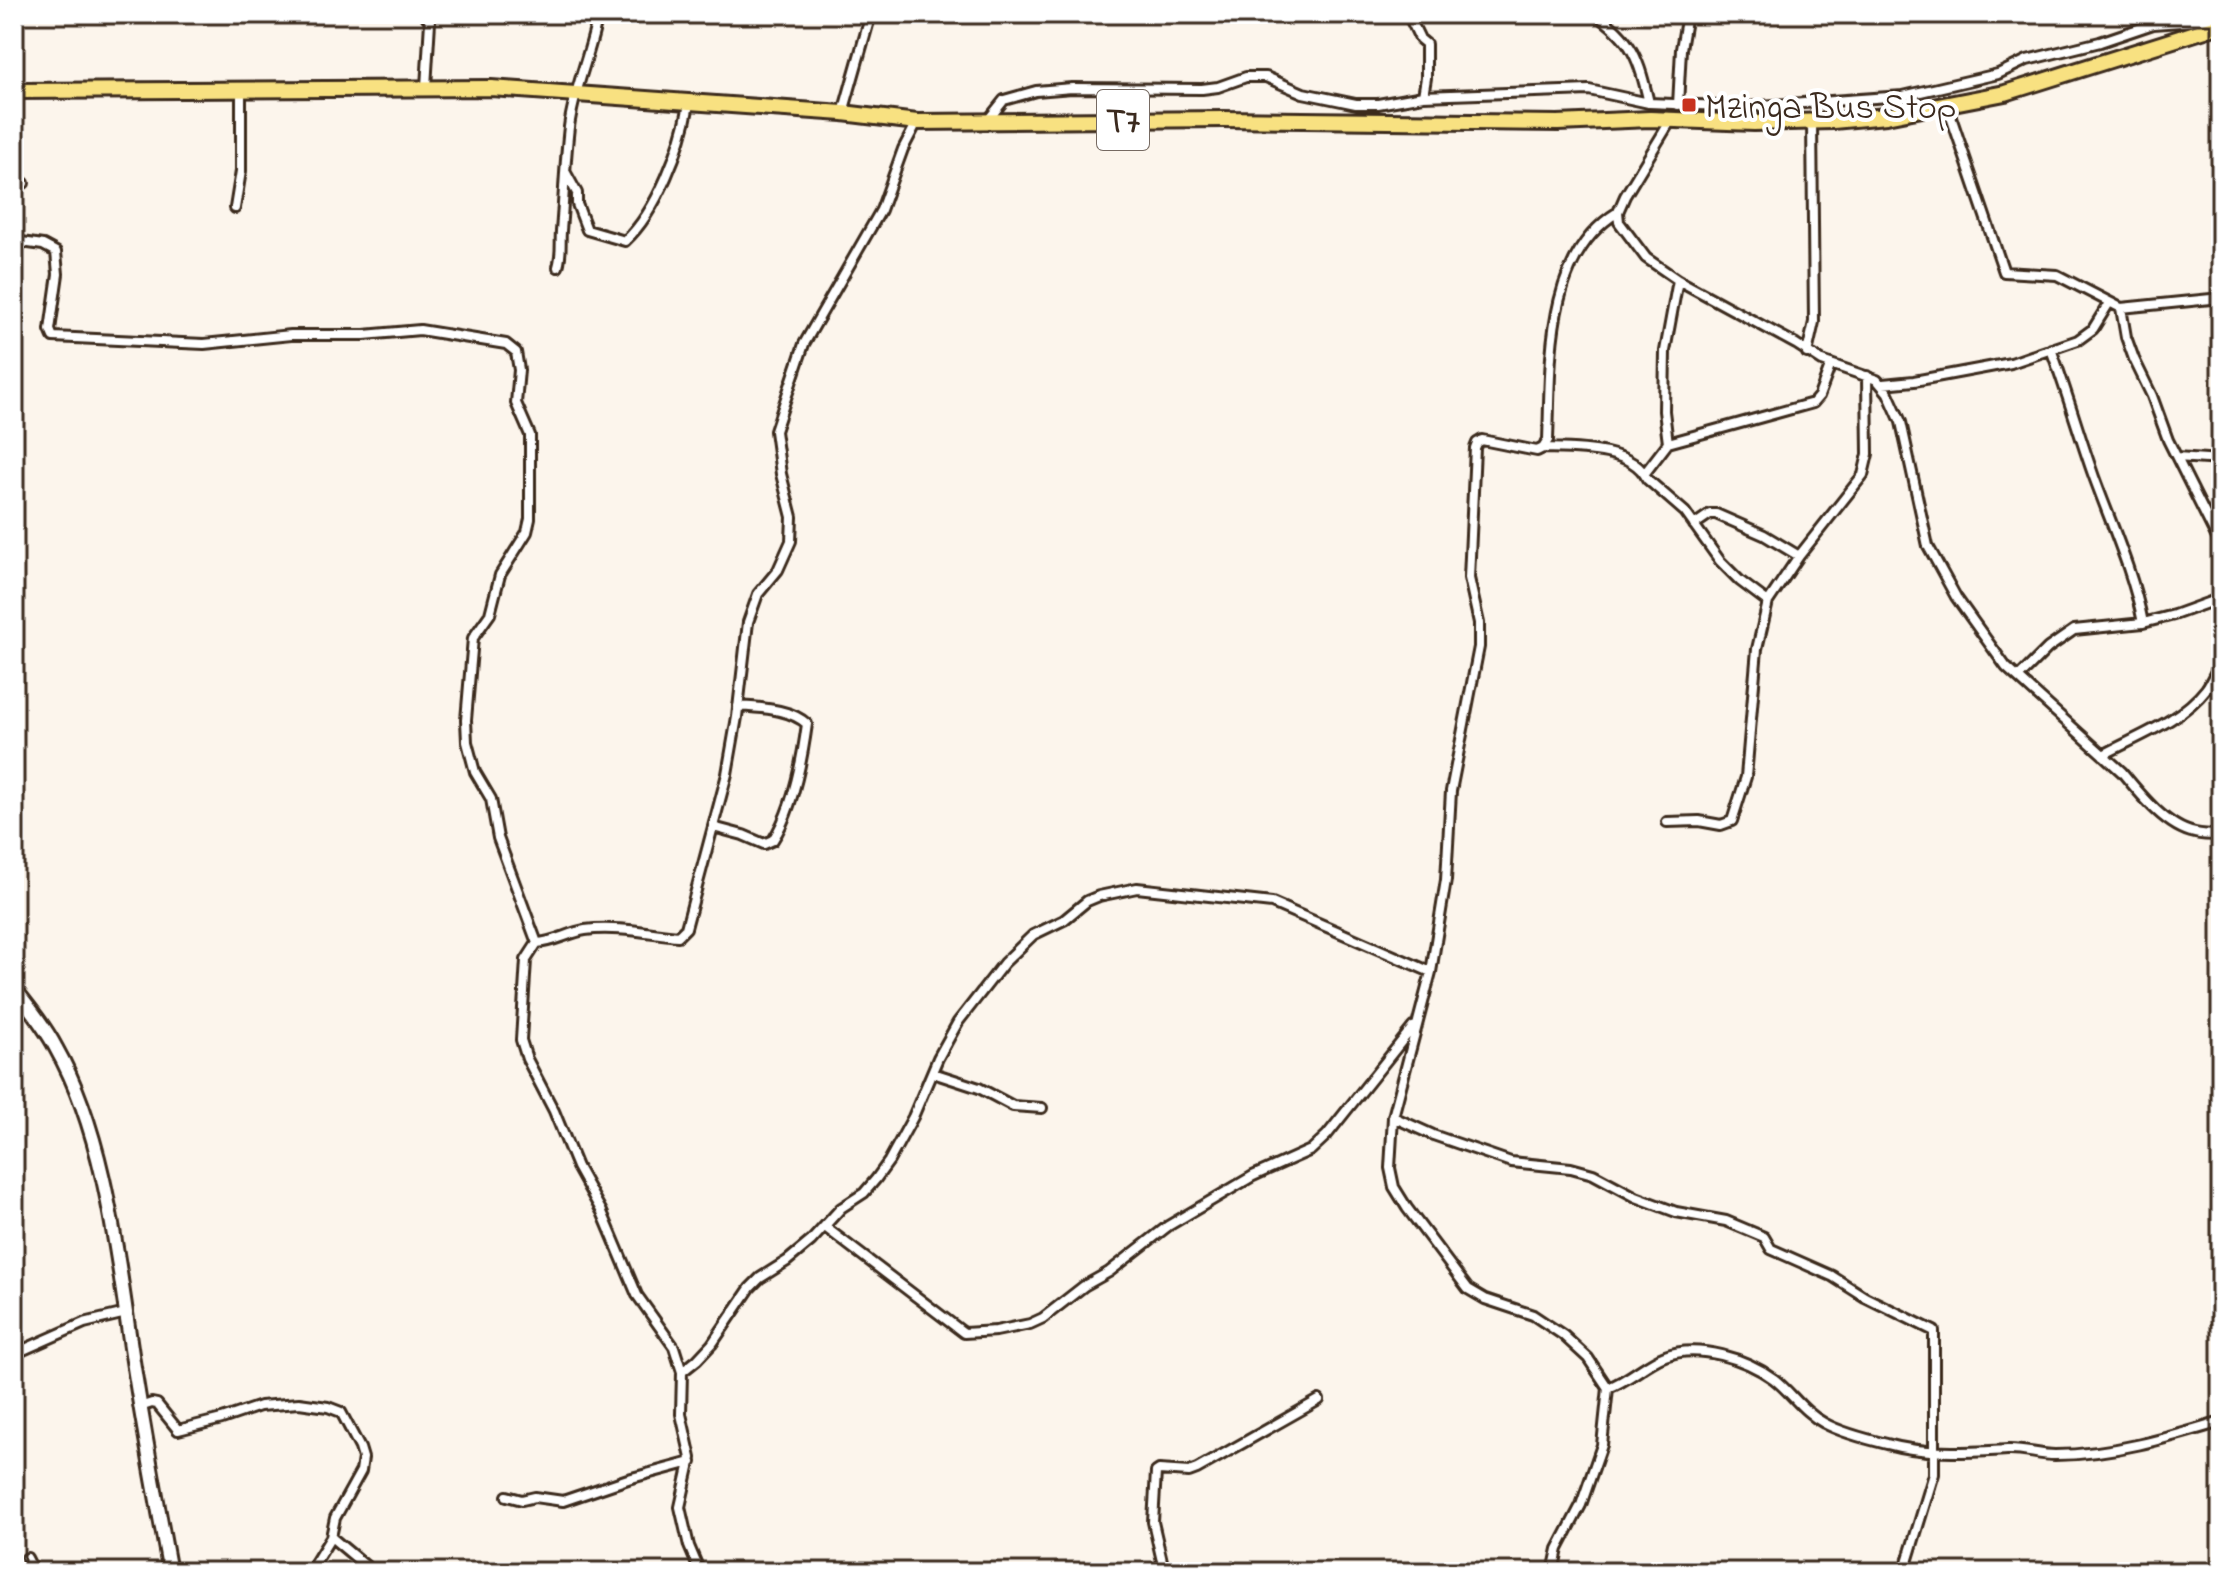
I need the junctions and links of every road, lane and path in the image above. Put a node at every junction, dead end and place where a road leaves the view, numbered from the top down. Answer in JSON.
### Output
{"nodes":[{"id":1,"x":438,"y":14,"type":"edge"},
{"id":2,"x":598,"y":14,"type":"edge"},
{"id":3,"x":871,"y":14,"type":"edge"},
{"id":4,"x":1408,"y":14,"type":"edge"},
{"id":5,"x":1595,"y":14,"type":"edge"},
{"id":6,"x":1687,"y":14,"type":"edge"},
{"id":7,"x":2221,"y":15,"type":"edge"},
{"id":8,"x":428,"y":18,"type":"edge"},
{"id":9,"x":2221,"y":25,"type":"edge"},
{"id":10,"x":426,"y":87,"type":"junction"},
{"id":11,"x":241,"y":90,"type":"junction"},
{"id":12,"x":14,"y":91,"type":"edge"},
{"id":13,"x":574,"y":94,"type":"junction"},
{"id":14,"x":1423,"y":96,"type":"junction"},
{"id":15,"x":1649,"y":103,"type":"junction"},
{"id":16,"x":689,"y":104,"type":"junction"},
{"id":17,"x":1678,"y":105,"type":"junction"},
{"id":18,"x":1947,"y":105,"type":"junction"},
{"id":19,"x":843,"y":113,"type":"junction"},
{"id":20,"x":1671,"y":119,"type":"junction"},
{"id":21,"x":988,"y":120,"type":"junction"},
{"id":22,"x":1812,"y":121,"type":"junction"},
{"id":23,"x":917,"y":122,"type":"junction"},
{"id":24,"x":565,"y":172,"type":"junction"},
{"id":25,"x":14,"y":183,"type":"edge"},
{"id":26,"x":24,"y":183,"type":"dead end"},
{"id":27,"x":235,"y":208,"type":"dead end"},
{"id":28,"x":1618,"y":212,"type":"junction"},
{"id":29,"x":14,"y":241,"type":"edge"},
{"id":30,"x":558,"y":267,"type":"dead end"},
{"id":31,"x":1678,"y":280,"type":"junction"},
{"id":32,"x":2221,"y":298,"type":"edge"},
{"id":33,"x":2109,"y":303,"type":"junction"},
{"id":34,"x":2121,"y":308,"type":"junction"},
{"id":35,"x":2051,"y":349,"type":"junction"},
{"id":36,"x":1807,"y":353,"type":"junction"},
{"id":37,"x":1831,"y":364,"type":"junction"},
{"id":38,"x":1867,"y":376,"type":"junction"},
{"id":39,"x":1883,"y":384,"type":"junction"},
{"id":40,"x":1668,"y":443,"type":"junction"},
{"id":41,"x":1543,"y":448,"type":"junction"},
{"id":42,"x":2177,"y":457,"type":"junction"},
{"id":43,"x":2221,"y":460,"type":"edge"},
{"id":44,"x":1645,"y":473,"type":"junction"},
{"id":45,"x":1694,"y":525,"type":"junction"},
{"id":46,"x":2221,"y":546,"type":"edge"},
{"id":47,"x":1799,"y":556,"type":"junction"},
{"id":48,"x":2221,"y":598,"type":"edge"},
{"id":49,"x":1768,"y":602,"type":"junction"},
{"id":50,"x":2143,"y":623,"type":"junction"},
{"id":51,"x":2221,"y":661,"type":"edge"},
{"id":52,"x":2018,"y":678,"type":"junction"},
{"id":53,"x":738,"y":706,"type":"junction"},
{"id":54,"x":2103,"y":755,"type":"junction"},
{"id":55,"x":1667,"y":822,"type":"dead end"},
{"id":56,"x":713,"y":827,"type":"junction"},
{"id":57,"x":2221,"y":835,"type":"edge"},
{"id":58,"x":537,"y":943,"type":"junction"},
{"id":59,"x":1431,"y":972,"type":"junction"},
{"id":60,"x":14,"y":988,"type":"edge"},
{"id":61,"x":1416,"y":1023,"type":"junction"},
{"id":62,"x":933,"y":1073,"type":"junction"},
{"id":63,"x":1042,"y":1108,"type":"dead end"},
{"id":64,"x":1393,"y":1117,"type":"junction"},
{"id":65,"x":825,"y":1227,"type":"junction"},
{"id":66,"x":126,"y":1313,"type":"junction"},
{"id":67,"x":14,"y":1354,"type":"edge"},
{"id":68,"x":682,"y":1372,"type":"junction"},
{"id":69,"x":1608,"y":1388,"type":"junction"},
{"id":70,"x":1319,"y":1400,"type":"dead end"},
{"id":71,"x":140,"y":1407,"type":"junction"},
{"id":72,"x":2221,"y":1422,"type":"edge"},
{"id":73,"x":1934,"y":1452,"type":"junction"},
{"id":74,"x":691,"y":1462,"type":"junction"},
{"id":75,"x":507,"y":1496,"type":"dead end"},
{"id":76,"x":331,"y":1537,"type":"junction"},
{"id":77,"x":27,"y":1558,"type":"dead end"},
{"id":78,"x":310,"y":1571,"type":"edge"},
{"id":79,"x":34,"y":1572,"type":"edge"},
{"id":80,"x":170,"y":1572,"type":"edge"},
{"id":81,"x":373,"y":1572,"type":"edge"},
{"id":82,"x":700,"y":1572,"type":"edge"},
{"id":83,"x":1159,"y":1572,"type":"edge"},
{"id":84,"x":1553,"y":1572,"type":"edge"},
{"id":85,"x":1904,"y":1572,"type":"edge"}],
"edges":[{"from":1,"to":8,"type":"street"},
{"from":2,"to":13,"type":"street"},
{"from":3,"to":19,"type":"street"},
{"from":4,"to":14,"type":"street"},
{"from":5,"to":15,"type":"street"},
{"from":6,"to":17,"type":"street"},
{"from":7,"to":17,"type":"street"},
{"from":8,"to":10,"type":"street"},
{"from":9,"to":18,"type":"highway","number":"T7"},
{"from":10,"to":11,"type":"highway","number":"T7"},
{"from":10,"to":13,"type":"highway","number":"T7"},
{"from":11,"to":12,"type":"highway","number":"T7"},
{"from":11,"to":27,"type":"street"},
{"from":13,"to":16,"type":"highway","number":"T7"},
{"from":13,"to":24,"type":"street"},
{"from":14,"to":15,"type":"street"},
{"from":14,"to":21,"type":"street"},
{"from":15,"to":17,"type":"street"},
{"from":16,"to":19,"type":"highway","number":"T7"},
{"from":16,"to":24,"type":"street"},
{"from":18,"to":22,"type":"highway","number":"T7"},
{"from":18,"to":33,"type":"street"},
{"from":19,"to":23,"type":"highway","number":"T7"},
{"from":20,"to":21,"type":"highway","number":"T7"},
{"from":20,"to":22,"type":"highway","number":"T7"},
{"from":20,"to":28,"type":"street"},
{"from":21,"to":23,"type":"highway","number":"T7"},
{"from":22,"to":36,"type":"street"},
{"from":23,"to":53,"type":"street"},
{"from":24,"to":30,"type":"street"},
{"from":25,"to":26,"type":"street"},
{"from":28,"to":31,"type":"street"},
{"from":28,"to":41,"type":"street"},
{"from":29,"to":58,"type":"street"},
{"from":31,"to":36,"type":"street"},
{"from":31,"to":40,"type":"street"},
{"from":32,"to":34,"type":"street"},
{"from":33,"to":34,"type":"street"},
{"from":33,"to":35,"type":"street"},
{"from":34,"to":42,"type":"street"},
{"from":35,"to":39,"type":"street"},
{"from":35,"to":50,"type":"street"},
{"from":36,"to":37,"type":"street"},
{"from":37,"to":38,"type":"street"},
{"from":37,"to":40,"type":"street"},
{"from":38,"to":39,"type":"street"},
{"from":38,"to":47,"type":"street"},
{"from":39,"to":52,"type":"street"},
{"from":40,"to":44,"type":"street"},
{"from":41,"to":44,"type":"street"},
{"from":41,"to":59,"type":"street"},
{"from":42,"to":43,"type":"street"},
{"from":42,"to":46,"type":"street"},
{"from":44,"to":45,"type":"street"},
{"from":45,"to":47,"type":"street"},
{"from":45,"to":49,"type":"street"},
{"from":47,"to":49,"type":"street"},
{"from":48,"to":50,"type":"street"},
{"from":49,"to":55,"type":"street"},
{"from":50,"to":52,"type":"street"},
{"from":51,"to":54,"type":"street"},
{"from":52,"to":54,"type":"street"},
{"from":53,"to":56,"type":"street"},
{"from":53,"to":56,"type":"street"},
{"from":54,"to":57,"type":"street"},
{"from":56,"to":58,"type":"street"},
{"from":58,"to":68,"type":"street"},
{"from":59,"to":61,"type":"street"},
{"from":59,"to":62,"type":"street"},
{"from":60,"to":66,"type":"main road"},
{"from":61,"to":64,"type":"street"},
{"from":61,"to":65,"type":"street"},
{"from":62,"to":63,"type":"street"},
{"from":62,"to":65,"type":"street"},
{"from":64,"to":69,"type":"street"},
{"from":64,"to":73,"type":"street"},
{"from":65,"to":68,"type":"street"},
{"from":66,"to":67,"type":"street"},
{"from":66,"to":71,"type":"main road"},
{"from":68,"to":74,"type":"street"},
{"from":69,"to":73,"type":"street"},
{"from":69,"to":84,"type":"street"},
{"from":70,"to":83,"type":"street"},
{"from":71,"to":76,"type":"street"},
{"from":71,"to":80,"type":"main road"},
{"from":72,"to":73,"type":"street"},
{"from":73,"to":85,"type":"street"},
{"from":74,"to":75,"type":"street"},
{"from":74,"to":82,"type":"street"},
{"from":76,"to":78,"type":"street"},
{"from":76,"to":81,"type":"street"},
{"from":77,"to":79,"type":"street"}]}
